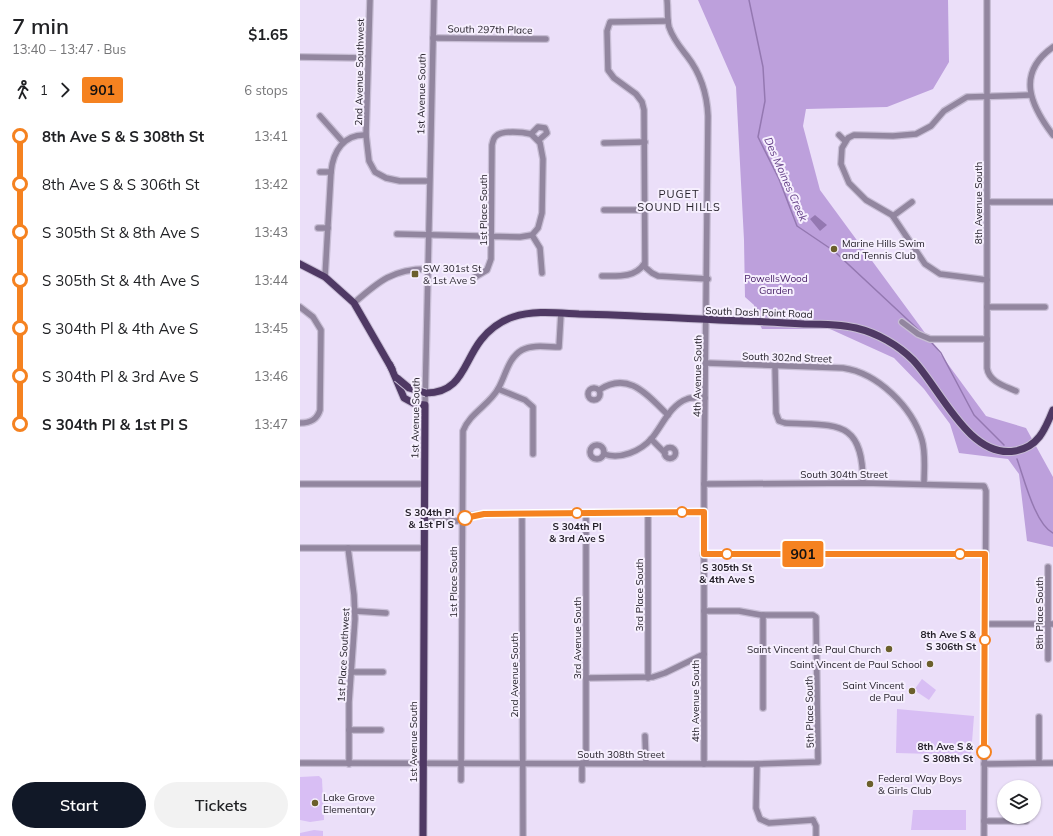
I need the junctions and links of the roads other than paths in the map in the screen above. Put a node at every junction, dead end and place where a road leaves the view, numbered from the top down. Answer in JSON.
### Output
{"nodes":[{"id":1,"x":370,"y":0,"type":"edge"},
{"id":2,"x":434,"y":0,"type":"edge"},
{"id":3,"x":667,"y":0,"type":"edge"},
{"id":4,"x":987,"y":0,"type":"edge"},
{"id":5,"x":668,"y":21,"type":"junction"},
{"id":6,"x":433,"y":38,"type":"junction"},
{"id":7,"x":546,"y":39,"type":"dead end"},
{"id":8,"x":1053,"y":47,"type":"edge"},
{"id":9,"x":300,"y":57,"type":"edge"},
{"id":10,"x":368,"y":58,"type":"junction"},
{"id":11,"x":1030,"y":95,"type":"junction"},
{"id":12,"x":987,"y":96,"type":"junction"},
{"id":13,"x":320,"y":116,"type":"dead end"},
{"id":14,"x":531,"y":134,"type":"junction"},
{"id":15,"x":366,"y":135,"type":"junction"},
{"id":16,"x":839,"y":135,"type":"dead end"},
{"id":17,"x":1053,"y":135,"type":"edge"},
{"id":18,"x":538,"y":139,"type":"junction"},
{"id":19,"x":845,"y":141,"type":"junction"},
{"id":20,"x":343,"y":142,"type":"junction"},
{"id":21,"x":644,"y":142,"type":"junction"},
{"id":22,"x":604,"y":143,"type":"dead end"},
{"id":23,"x":320,"y":172,"type":"dead end"},
{"id":24,"x":331,"y":172,"type":"junction"},
{"id":25,"x":429,"y":181,"type":"junction"},
{"id":26,"x":912,"y":202,"type":"dead end"},
{"id":27,"x":987,"y":202,"type":"junction"},
{"id":28,"x":1053,"y":202,"type":"edge"},
{"id":29,"x":604,"y":210,"type":"dead end"},
{"id":30,"x":644,"y":210,"type":"junction"},
{"id":31,"x":894,"y":216,"type":"junction"},
{"id":32,"x":318,"y":228,"type":"dead end"},
{"id":33,"x":328,"y":228,"type":"junction"},
{"id":34,"x":397,"y":234,"type":"dead end"},
{"id":35,"x":428,"y":235,"type":"junction"},
{"id":36,"x":532,"y":235,"type":"junction"},
{"id":37,"x":492,"y":236,"type":"junction"},
{"id":38,"x":300,"y":264,"type":"edge"},
{"id":39,"x":644,"y":264,"type":"junction"},
{"id":40,"x":428,"y":269,"type":"junction"},
{"id":41,"x":542,"y":273,"type":"dead end"},
{"id":42,"x":602,"y":276,"type":"dead end"},
{"id":43,"x":325,"y":277,"type":"junction"},
{"id":44,"x":475,"y":277,"type":"dead end"},
{"id":45,"x":708,"y":279,"type":"junction"},
{"id":46,"x":987,"y":280,"type":"junction"},
{"id":47,"x":354,"y":303,"type":"junction"},
{"id":48,"x":300,"y":307,"type":"edge"},
{"id":49,"x":987,"y":307,"type":"junction"},
{"id":50,"x":1045,"y":307,"type":"dead end"},
{"id":51,"x":561,"y":313,"type":"junction"},
{"id":52,"x":707,"y":320,"type":"junction"},
{"id":53,"x":902,"y":322,"type":"dead end"},
{"id":54,"x":987,"y":340,"type":"junction"},
{"id":55,"x":706,"y":363,"type":"junction"},
{"id":56,"x":390,"y":365,"type":"junction"},
{"id":57,"x":775,"y":366,"type":"junction"},
{"id":58,"x":498,"y":389,"type":"junction"},
{"id":59,"x":599,"y":390,"type":"dead end"},
{"id":60,"x":1016,"y":391,"type":"dead end"},
{"id":61,"x":705,"y":398,"type":"junction"},
{"id":62,"x":425,"y":405,"type":"junction"},
{"id":63,"x":1053,"y":410,"type":"edge"},
{"id":64,"x":668,"y":415,"type":"junction"},
{"id":65,"x":300,"y":423,"type":"edge"},
{"id":66,"x":651,"y":439,"type":"junction"},
{"id":67,"x":665,"y":453,"type":"dead end"},
{"id":68,"x":533,"y":454,"type":"dead end"},
{"id":69,"x":604,"y":454,"type":"dead end"},
{"id":70,"x":863,"y":483,"type":"junction"},
{"id":71,"x":300,"y":484,"type":"edge"},
{"id":72,"x":424,"y":484,"type":"junction"},
{"id":73,"x":704,"y":484,"type":"junction"},
{"id":74,"x":924,"y":484,"type":"junction"},
{"id":75,"x":704,"y":512,"type":"junction"},
{"id":76,"x":586,"y":513,"type":"junction"},
{"id":77,"x":648,"y":513,"type":"junction"},
{"id":78,"x":522,"y":514,"type":"junction"},
{"id":79,"x":462,"y":520,"type":"junction"},
{"id":80,"x":424,"y":521,"type":"junction"},
{"id":81,"x":300,"y":548,"type":"edge"},
{"id":82,"x":348,"y":548,"type":"junction"},
{"id":83,"x":424,"y":548,"type":"junction"},
{"id":84,"x":704,"y":554,"type":"junction"},
{"id":85,"x":985,"y":554,"type":"junction"},
{"id":86,"x":1048,"y":567,"type":"dead end"},
{"id":87,"x":355,"y":611,"type":"junction"},
{"id":88,"x":704,"y":611,"type":"junction"},
{"id":89,"x":386,"y":613,"type":"dead end"},
{"id":90,"x":763,"y":616,"type":"junction"},
{"id":91,"x":985,"y":624,"type":"junction"},
{"id":92,"x":1050,"y":624,"type":"edge"},
{"id":93,"x":704,"y":654,"type":"junction"},
{"id":94,"x":1048,"y":660,"type":"dead end"},
{"id":95,"x":351,"y":672,"type":"junction"},
{"id":96,"x":383,"y":672,"type":"dead end"},
{"id":97,"x":586,"y":678,"type":"junction"},
{"id":98,"x":648,"y":678,"type":"junction"},
{"id":99,"x":763,"y":708,"type":"dead end"},
{"id":100,"x":1039,"y":717,"type":"dead end"},
{"id":101,"x":349,"y":730,"type":"junction"},
{"id":102,"x":381,"y":730,"type":"dead end"},
{"id":103,"x":645,"y":736,"type":"dead end"},
{"id":104,"x":818,"y":761,"type":"joint"},
{"id":105,"x":300,"y":763,"type":"edge"},
{"id":106,"x":423,"y":763,"type":"junction"},
{"id":107,"x":462,"y":763,"type":"junction"},
{"id":108,"x":523,"y":763,"type":"junction"},
{"id":109,"x":584,"y":763,"type":"junction"},
{"id":110,"x":646,"y":763,"type":"junction"},
{"id":111,"x":1039,"y":763,"type":"junction"},
{"id":112,"x":1053,"y":763,"type":"edge"},
{"id":113,"x":349,"y":764,"type":"junction"},
{"id":114,"x":704,"y":764,"type":"junction"},
{"id":115,"x":757,"y":764,"type":"junction"},
{"id":116,"x":984,"y":764,"type":"junction"},
{"id":117,"x":461,"y":780,"type":"dead end"},
{"id":118,"x":582,"y":780,"type":"dead end"},
{"id":119,"x":984,"y":821,"type":"junction"},
{"id":120,"x":997,"y":821,"type":"edge"},
{"id":121,"x":423,"y":836,"type":"edge"},
{"id":122,"x":522,"y":836,"type":"edge"},
{"id":123,"x":816,"y":836,"type":"edge"},
{"id":124,"x":984,"y":836,"type":"edge"}],
"edges":[{"from":1,"to":10,"type":"street","name":"2nd Avenue Southwest"},
{"from":2,"to":6,"type":"street","name":"1st Avenue South"},
{"from":3,"to":5,"type":"street","name":"4th Avenue South"},
{"from":4,"to":12,"type":"street","name":"8th Avenue South"},
{"from":5,"to":21,"type":"street"},
{"from":5,"to":45,"type":"street","name":"4th Avenue South"},
{"from":6,"to":7,"type":"street","name":"South 297th Place"},
{"from":6,"to":25,"type":"street","name":"1st Avenue South"},
{"from":8,"to":11,"type":"street"},
{"from":9,"to":10,"type":"street"},
{"from":10,"to":15,"type":"street","name":"2nd Avenue Southwest"},
{"from":11,"to":12,"type":"street"},
{"from":11,"to":17,"type":"street"},
{"from":12,"to":19,"type":"street"},
{"from":12,"to":27,"type":"street","name":"8th Avenue South"},
{"from":13,"to":20,"type":"street"},
{"from":14,"to":18,"type":"street"},
{"from":14,"to":18,"type":"street"},
{"from":14,"to":37,"type":"street","name":"1st Place South"},
{"from":15,"to":20,"type":"street","name":"2nd Avenue Southwest"},
{"from":15,"to":25,"type":"street"},
{"from":16,"to":19,"type":"street"},
{"from":18,"to":36,"type":"street"},
{"from":19,"to":31,"type":"street"},
{"from":20,"to":24,"type":"street"},
{"from":21,"to":22,"type":"street"},
{"from":21,"to":30,"type":"street"},
{"from":23,"to":24,"type":"street"},
{"from":24,"to":33,"type":"street"},
{"from":25,"to":35,"type":"street","name":"1st Avenue South"},
{"from":26,"to":31,"type":"street"},
{"from":27,"to":28,"type":"street"},
{"from":27,"to":46,"type":"street","name":"8th Avenue South"},
{"from":29,"to":30,"type":"street"},
{"from":30,"to":39,"type":"street"},
{"from":31,"to":46,"type":"street"},
{"from":32,"to":33,"type":"street"},
{"from":33,"to":43,"type":"street"},
{"from":34,"to":35,"type":"street"},
{"from":35,"to":37,"type":"street"},
{"from":35,"to":40,"type":"street","name":"1st Avenue South"},
{"from":36,"to":37,"type":"street"},
{"from":36,"to":41,"type":"street"},
{"from":37,"to":44,"type":"street","name":"1st Place South"},
{"from":38,"to":43,"type":"main road"},
{"from":39,"to":42,"type":"street"},
{"from":39,"to":45,"type":"street"},
{"from":40,"to":47,"type":"street"},
{"from":40,"to":62,"type":"street","name":"1st Avenue South"},
{"from":43,"to":47,"type":"main road"},
{"from":45,"to":52,"type":"street","name":"4th Avenue South"},
{"from":46,"to":49,"type":"street","name":"8th Avenue South"},
{"from":47,"to":56,"type":"main road"},
{"from":48,"to":65,"type":"street"},
{"from":49,"to":50,"type":"street"},
{"from":49,"to":54,"type":"street","name":"8th Avenue South"},
{"from":51,"to":52,"type":"main road","name":"South Dash Point Road"},
{"from":51,"to":56,"type":"main road","name":"South Dash Point Road","bridge":true},
{"from":51,"to":58,"type":"street","name":"1st Place South"},
{"from":52,"to":55,"type":"street","name":"4th Avenue South"},
{"from":52,"to":63,"type":"main road","name":"South Dash Point Road"},
{"from":53,"to":54,"type":"street"},
{"from":54,"to":60,"type":"street","name":"8th Avenue South"},
{"from":55,"to":57,"type":"street","name":"South 302nd Street"},
{"from":55,"to":61,"type":"street","name":"4th Avenue South"},
{"from":56,"to":62,"type":"main road"},
{"from":57,"to":70,"type":"street"},
{"from":57,"to":74,"type":"street","name":"South 302nd Street"},
{"from":58,"to":68,"type":"street"},
{"from":58,"to":79,"type":"street","name":"1st Place South"},
{"from":59,"to":64,"type":"street"},
{"from":61,"to":64,"type":"street"},
{"from":61,"to":73,"type":"street","name":"4th Avenue South"},
{"from":62,"to":72,"type":"main road","name":"1st Avenue South"},
{"from":64,"to":66,"type":"street"},
{"from":66,"to":67,"type":"street"},
{"from":66,"to":69,"type":"street"},
{"from":70,"to":73,"type":"street","name":"South 304th Street"},
{"from":70,"to":74,"type":"street","name":"South 304th Street"},
{"from":71,"to":72,"type":"street"},
{"from":72,"to":80,"type":"main road","name":"1st Avenue South"},
{"from":73,"to":75,"type":"street","name":"4th Avenue South"},
{"from":74,"to":85,"type":"street","name":"South 304th Street"},
{"from":75,"to":77,"type":"street"},
{"from":75,"to":84,"type":"street","name":"4th Avenue South"},
{"from":76,"to":77,"type":"street"},
{"from":76,"to":78,"type":"street"},
{"from":76,"to":97,"type":"street","name":"3rd Avenue South"},
{"from":77,"to":98,"type":"street","name":"3rd Place South"},
{"from":78,"to":79,"type":"street"},
{"from":78,"to":108,"type":"street","name":"2nd Avenue South"},
{"from":79,"to":80,"type":"street"},
{"from":79,"to":107,"type":"street","name":"1st Place South"},
{"from":80,"to":83,"type":"main road","name":"1st Avenue South"},
{"from":81,"to":82,"type":"street"},
{"from":82,"to":83,"type":"street"},
{"from":82,"to":87,"type":"street","name":"1st Place Southwest"},
{"from":83,"to":106,"type":"main road","name":"1st Avenue South"},
{"from":84,"to":85,"type":"street"},
{"from":84,"to":88,"type":"street","name":"4th Avenue South"},
{"from":85,"to":91,"type":"street"},
{"from":86,"to":92,"type":"street","name":"8th Place South"},
{"from":87,"to":89,"type":"street"},
{"from":87,"to":95,"type":"street","name":"1st Place Southwest"},
{"from":88,"to":90,"type":"street"},
{"from":88,"to":93,"type":"street","name":"4th Avenue South"},
{"from":90,"to":99,"type":"street"},
{"from":90,"to":104,"type":"street","name":"5th Place South"},
{"from":91,"to":92,"type":"street"},
{"from":91,"to":116,"type":"street"},
{"from":92,"to":94,"type":"street","name":"8th Place South"},
{"from":93,"to":98,"type":"street"},
{"from":93,"to":114,"type":"street","name":"4th Avenue South"},
{"from":95,"to":96,"type":"street"},
{"from":95,"to":101,"type":"street","name":"1st Place Southwest"},
{"from":97,"to":98,"type":"street"},
{"from":97,"to":109,"type":"street","name":"3rd Avenue South"},
{"from":100,"to":111,"type":"street"},
{"from":101,"to":102,"type":"street"},
{"from":101,"to":113,"type":"street","name":"1st Place Southwest"},
{"from":103,"to":110,"type":"street"},
{"from":104,"to":115,"type":"street","name":"South 308th Street"},
{"from":105,"to":113,"type":"street","name":"South 308th Street"},
{"from":106,"to":107,"type":"street","name":"South 308th Street"},
{"from":106,"to":113,"type":"street","name":"South 308th Street"},
{"from":106,"to":121,"type":"main road","name":"1st Avenue South"},
{"from":107,"to":108,"type":"street","name":"South 308th Street"},
{"from":107,"to":117,"type":"street","name":"1st Place South"},
{"from":108,"to":109,"type":"street","name":"South 308th Street"},
{"from":108,"to":122,"type":"street","name":"2nd Avenue South"},
{"from":109,"to":110,"type":"street","name":"South 308th Street"},
{"from":109,"to":118,"type":"street","name":"3rd Avenue South"},
{"from":110,"to":114,"type":"street","name":"South 308th Street"},
{"from":111,"to":112,"type":"street"},
{"from":111,"to":116,"type":"street"},
{"from":114,"to":115,"type":"street","name":"South 308th Street"},
{"from":115,"to":123,"type":"street"},
{"from":116,"to":119,"type":"street"},
{"from":119,"to":120,"type":"street"},
{"from":119,"to":124,"type":"street"}]}
